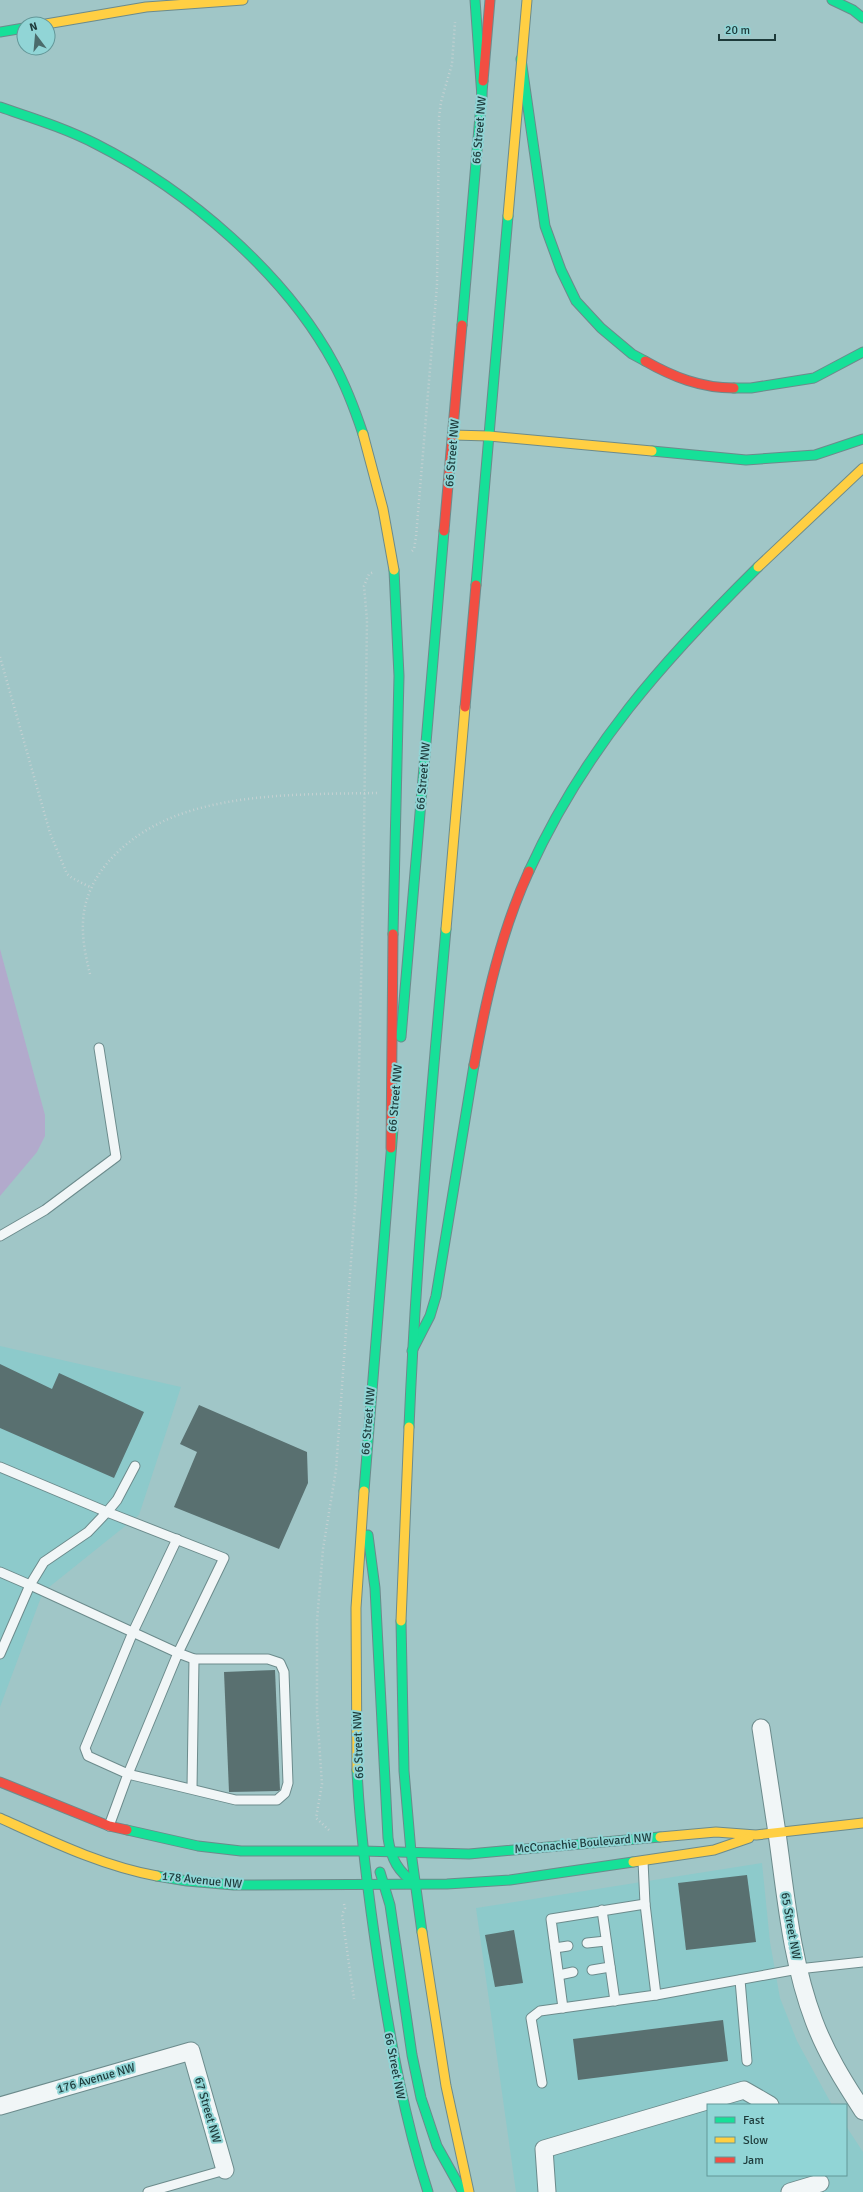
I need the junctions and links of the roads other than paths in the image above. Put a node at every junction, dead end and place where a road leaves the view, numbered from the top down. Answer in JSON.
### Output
{"nodes":[{"id":1,"x":243,"y":0,"type":"edge"},
{"id":2,"x":832,"y":0,"type":"edge"},
{"id":3,"x":475,"y":3,"type":"edge"},
{"id":4,"x":490,"y":3,"type":"edge"},
{"id":5,"x":527,"y":4,"type":"edge"},
{"id":6,"x":863,"y":18,"type":"edge"},
{"id":7,"x":56,"y":22,"type":"edge"},
{"id":8,"x":16,"y":29,"type":"edge"},
{"id":9,"x":0,"y":32,"type":"edge"},
{"id":10,"x":521,"y":59,"type":"junction"},
{"id":11,"x":482,"y":97,"type":"junction"},
{"id":12,"x":0,"y":106,"type":"edge"},
{"id":13,"x":863,"y":352,"type":"edge"},
{"id":14,"x":453,"y":435,"type":"junction"},
{"id":15,"x":489,"y":436,"type":"junction"},
{"id":16,"x":863,"y":439,"type":"edge"},
{"id":17,"x":863,"y":468,"type":"edge"},
{"id":18,"x":99,"y":1048,"type":"dead end"},
{"id":19,"x":391,"y":1148,"type":"junction"},
{"id":20,"x":0,"y":1236,"type":"edge"},
{"id":21,"x":412,"y":1351,"type":"junction"},
{"id":22,"x":134,"y":1466,"type":"dead end"},
{"id":23,"x":0,"y":1467,"type":"edge"},
{"id":24,"x":362,"y":1496,"type":"junction"},
{"id":25,"x":107,"y":1512,"type":"junction"},
{"id":26,"x":177,"y":1539,"type":"junction"},
{"id":27,"x":0,"y":1572,"type":"edge"},
{"id":28,"x":30,"y":1585,"type":"junction"},
{"id":29,"x":133,"y":1632,"type":"junction"},
{"id":30,"x":178,"y":1653,"type":"junction"},
{"id":31,"x":0,"y":1654,"type":"edge"},
{"id":32,"x":194,"y":1659,"type":"junction"},
{"id":33,"x":761,"y":1728,"type":"dead end"},
{"id":34,"x":128,"y":1774,"type":"junction"},
{"id":35,"x":0,"y":1782,"type":"edge"},
{"id":36,"x":192,"y":1788,"type":"junction"},
{"id":37,"x":0,"y":1818,"type":"edge"},
{"id":38,"x":863,"y":1823,"type":"edge"},
{"id":39,"x":110,"y":1826,"type":"junction"},
{"id":40,"x":777,"y":1832,"type":"junction"},
{"id":41,"x":756,"y":1835,"type":"junction"},
{"id":42,"x":363,"y":1851,"type":"junction"},
{"id":43,"x":390,"y":1852,"type":"junction"},
{"id":44,"x":411,"y":1852,"type":"junction"},
{"id":45,"x":643,"y":1861,"type":"junction"},
{"id":46,"x":416,"y":1884,"type":"junction"},
{"id":47,"x":367,"y":1885,"type":"junction"},
{"id":48,"x":385,"y":1885,"type":"junction"},
{"id":49,"x":645,"y":1904,"type":"junction"},
{"id":50,"x":602,"y":1910,"type":"junction"},
{"id":51,"x":606,"y":1940,"type":"junction"},
{"id":52,"x":587,"y":1943,"type":"dead end"},
{"id":53,"x":568,"y":1946,"type":"dead end"},
{"id":54,"x":555,"y":1948,"type":"junction"},
{"id":55,"x":863,"y":1962,"type":"edge"},
{"id":56,"x":610,"y":1967,"type":"junction"},
{"id":57,"x":798,"y":1969,"type":"junction"},
{"id":58,"x":592,"y":1970,"type":"dead end"},
{"id":59,"x":573,"y":1972,"type":"dead end"},
{"id":60,"x":558,"y":1975,"type":"junction"},
{"id":61,"x":740,"y":1980,"type":"junction"},
{"id":62,"x":656,"y":1996,"type":"junction"},
{"id":63,"x":615,"y":2001,"type":"junction"},
{"id":64,"x":563,"y":2008,"type":"junction"},
{"id":65,"x":191,"y":2051,"type":"joint"},
{"id":66,"x":747,"y":2061,"type":"dead end"},
{"id":67,"x":542,"y":2083,"type":"dead end"},
{"id":68,"x":768,"y":2104,"type":"edge"},
{"id":69,"x":0,"y":2106,"type":"edge"},
{"id":70,"x":863,"y":2111,"type":"edge"},
{"id":71,"x":225,"y":2170,"type":"joint"},
{"id":72,"x":820,"y":2183,"type":"edge"},
{"id":73,"x":148,"y":2192,"type":"edge"},
{"id":74,"x":428,"y":2192,"type":"edge"},
{"id":75,"x":462,"y":2192,"type":"edge"},
{"id":76,"x":469,"y":2192,"type":"edge"},
{"id":77,"x":547,"y":2192,"type":"edge"},
{"id":78,"x":790,"y":2192,"type":"edge"}],
"edges":[{"from":1,"to":7,"type":"main road"},
{"from":2,"to":6,"type":"main road"},
{"from":3,"to":11,"type":"main road"},
{"from":4,"to":11,"type":"main road","name":"66 Street NW"},
{"from":5,"to":10,"type":"main road"},
{"from":8,"to":9,"type":"main road"},
{"from":10,"to":13,"type":"main road"},
{"from":10,"to":15,"type":"main road"},
{"from":11,"to":14,"type":"main road","name":"66 Street NW"},
{"from":12,"to":19,"type":"main road"},
{"from":14,"to":15,"type":"main road"},
{"from":14,"to":19,"type":"main road","name":"66 Street NW"},
{"from":15,"to":16,"type":"main road"},
{"from":15,"to":21,"type":"main road"},
{"from":17,"to":21,"type":"main road"},
{"from":18,"to":20,"type":"lane"},
{"from":19,"to":24,"type":"main road","name":"66 Street NW"},
{"from":21,"to":44,"type":"main road"},
{"from":22,"to":25,"type":"lane"},
{"from":23,"to":25,"type":"lane"},
{"from":24,"to":42,"type":"main road","name":"66 Street NW"},
{"from":24,"to":43,"type":"main road"},
{"from":25,"to":26,"type":"lane"},
{"from":25,"to":28,"type":"lane"},
{"from":26,"to":29,"type":"lane"},
{"from":26,"to":30,"type":"lane"},
{"from":27,"to":28,"type":"lane"},
{"from":28,"to":29,"type":"lane"},
{"from":28,"to":31,"type":"lane"},
{"from":29,"to":30,"type":"lane"},
{"from":29,"to":34,"type":"lane"},
{"from":30,"to":32,"type":"lane"},
{"from":30,"to":34,"type":"lane"},
{"from":32,"to":36,"type":"lane"},
{"from":32,"to":36,"type":"lane"},
{"from":33,"to":40,"type":"street","name":"65 Street NW"},
{"from":34,"to":36,"type":"lane"},
{"from":34,"to":39,"type":"lane"},
{"from":35,"to":39,"type":"main road"},
{"from":37,"to":47,"type":"main road","name":"178 Avenue NW"},
{"from":38,"to":40,"type":"main road","name":"McConachie Boulevard NW"},
{"from":39,"to":42,"type":"main road"},
{"from":40,"to":41,"type":"main road","name":"McConachie Boulevard NW"},
{"from":40,"to":57,"type":"street","name":"65 Street NW"},
{"from":41,"to":44,"type":"main road","name":"McConachie Boulevard NW"},
{"from":41,"to":45,"type":"main road","name":"McConachie Boulevard NW"},
{"from":42,"to":43,"type":"main road"},
{"from":42,"to":47,"type":"main road","name":"66 Street NW"},
{"from":42,"to":48,"type":"main road"},
{"from":43,"to":44,"type":"main road"},
{"from":43,"to":46,"type":"main road"},
{"from":44,"to":46,"type":"main road"},
{"from":45,"to":46,"type":"main road","name":"McConachie Boulevard NW"},
{"from":45,"to":49,"type":"lane"},
{"from":46,"to":48,"type":"main road","name":"178 Avenue NW"},
{"from":46,"to":76,"type":"main road"},
{"from":47,"to":48,"type":"main road","name":"178 Avenue NW"},
{"from":47,"to":74,"type":"main road","name":"66 Street NW"},
{"from":48,"to":75,"type":"main road"},
{"from":49,"to":50,"type":"lane"},
{"from":49,"to":62,"type":"lane"},
{"from":50,"to":51,"type":"lane"},
{"from":50,"to":54,"type":"lane"},
{"from":51,"to":52,"type":"lane"},
{"from":51,"to":56,"type":"lane"},
{"from":53,"to":54,"type":"lane"},
{"from":54,"to":60,"type":"lane"},
{"from":55,"to":57,"type":"lane"},
{"from":56,"to":58,"type":"lane"},
{"from":56,"to":63,"type":"lane"},
{"from":57,"to":61,"type":"lane"},
{"from":57,"to":70,"type":"street","name":"65 Street NW"},
{"from":59,"to":60,"type":"lane"},
{"from":60,"to":64,"type":"lane"},
{"from":61,"to":62,"type":"lane"},
{"from":61,"to":66,"type":"lane"},
{"from":62,"to":63,"type":"lane"},
{"from":63,"to":64,"type":"lane"},
{"from":64,"to":67,"type":"lane"},
{"from":65,"to":69,"type":"street","name":"176 Avenue NW"},
{"from":65,"to":71,"type":"street","name":"67 Street NW"},
{"from":68,"to":77,"type":"street"},
{"from":71,"to":73,"type":"lane"},
{"from":72,"to":78,"type":"street"}]}
